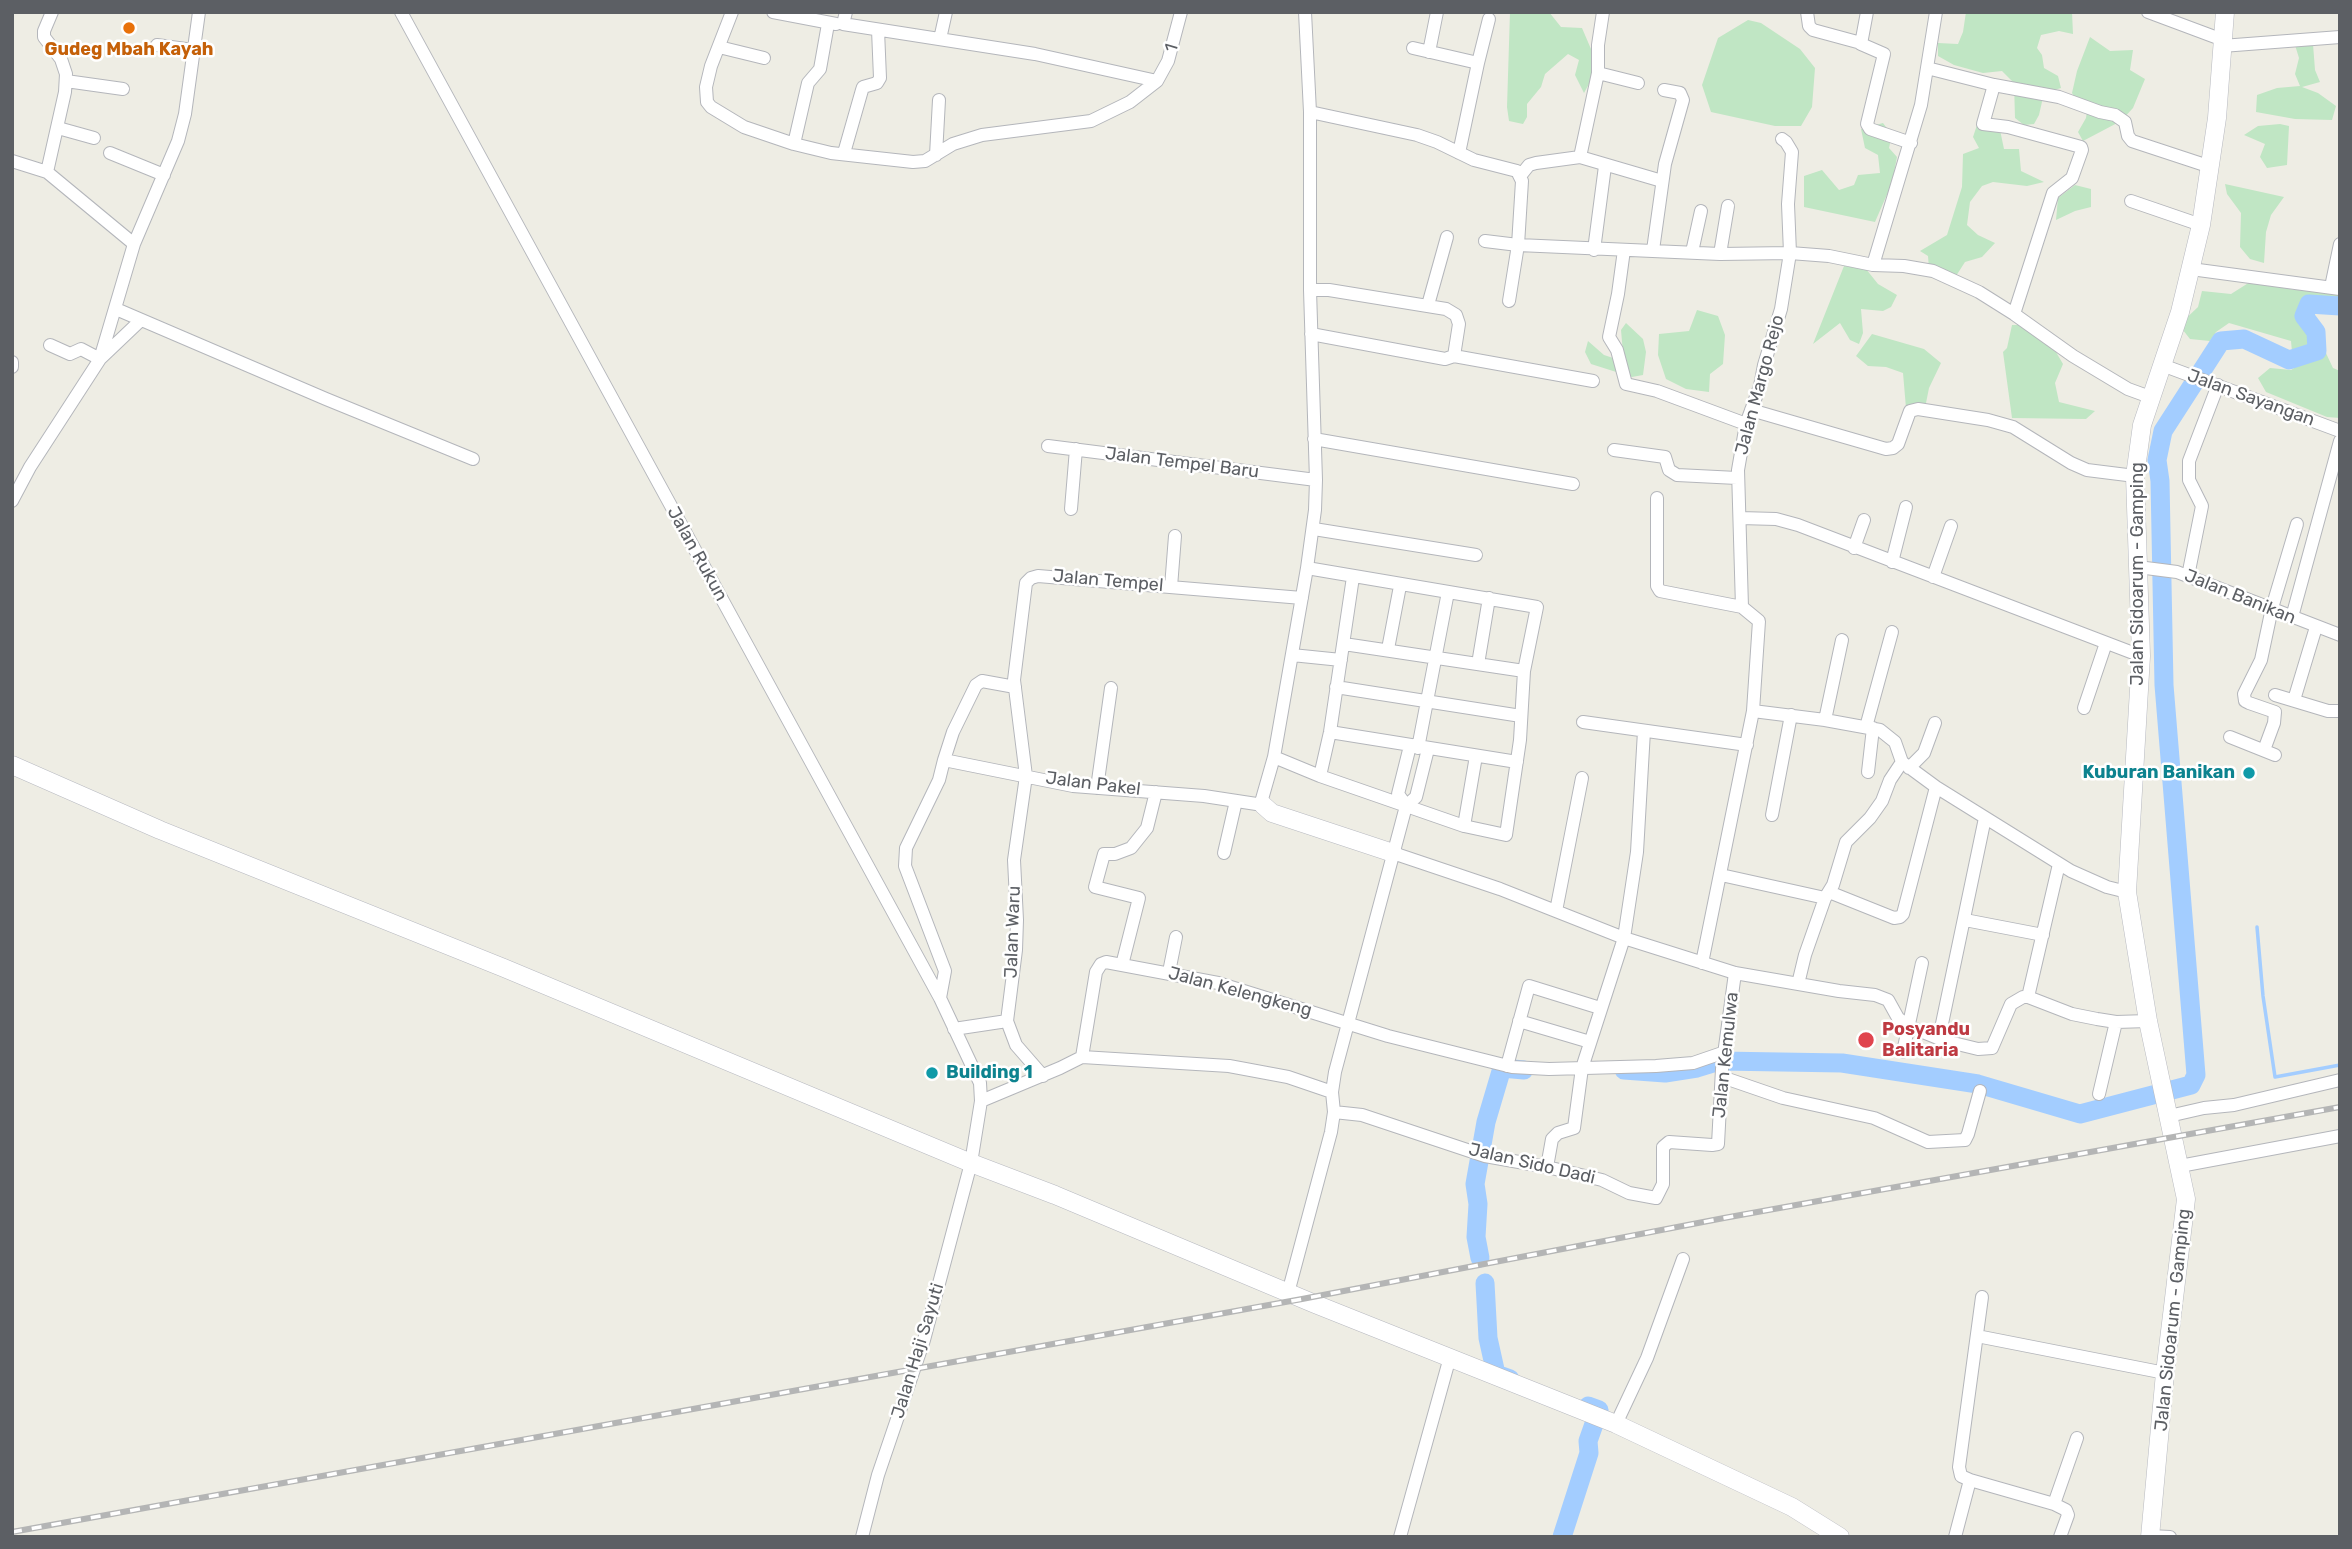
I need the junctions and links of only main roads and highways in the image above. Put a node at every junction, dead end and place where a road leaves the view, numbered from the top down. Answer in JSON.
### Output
{"nodes":[{"id":1,"x":2225,"y":12,"type":"edge"},
{"id":2,"x":12,"y":765,"type":"edge"},
{"id":3,"x":1263,"y":805,"type":"road end"},
{"id":4,"x":1393,"y":853,"type":"road end"},
{"id":5,"x":2150,"y":1536,"type":"edge"},
{"id":6,"x":1840,"y":1537,"type":"edge"}],
"edges":[{"from":1,"to":5,"type":"main road","name":"Jalan Sidoarum - Gamping"},
{"from":2,"to":6,"type":"main road"},
{"from":3,"to":4,"type":"main road"}]}
